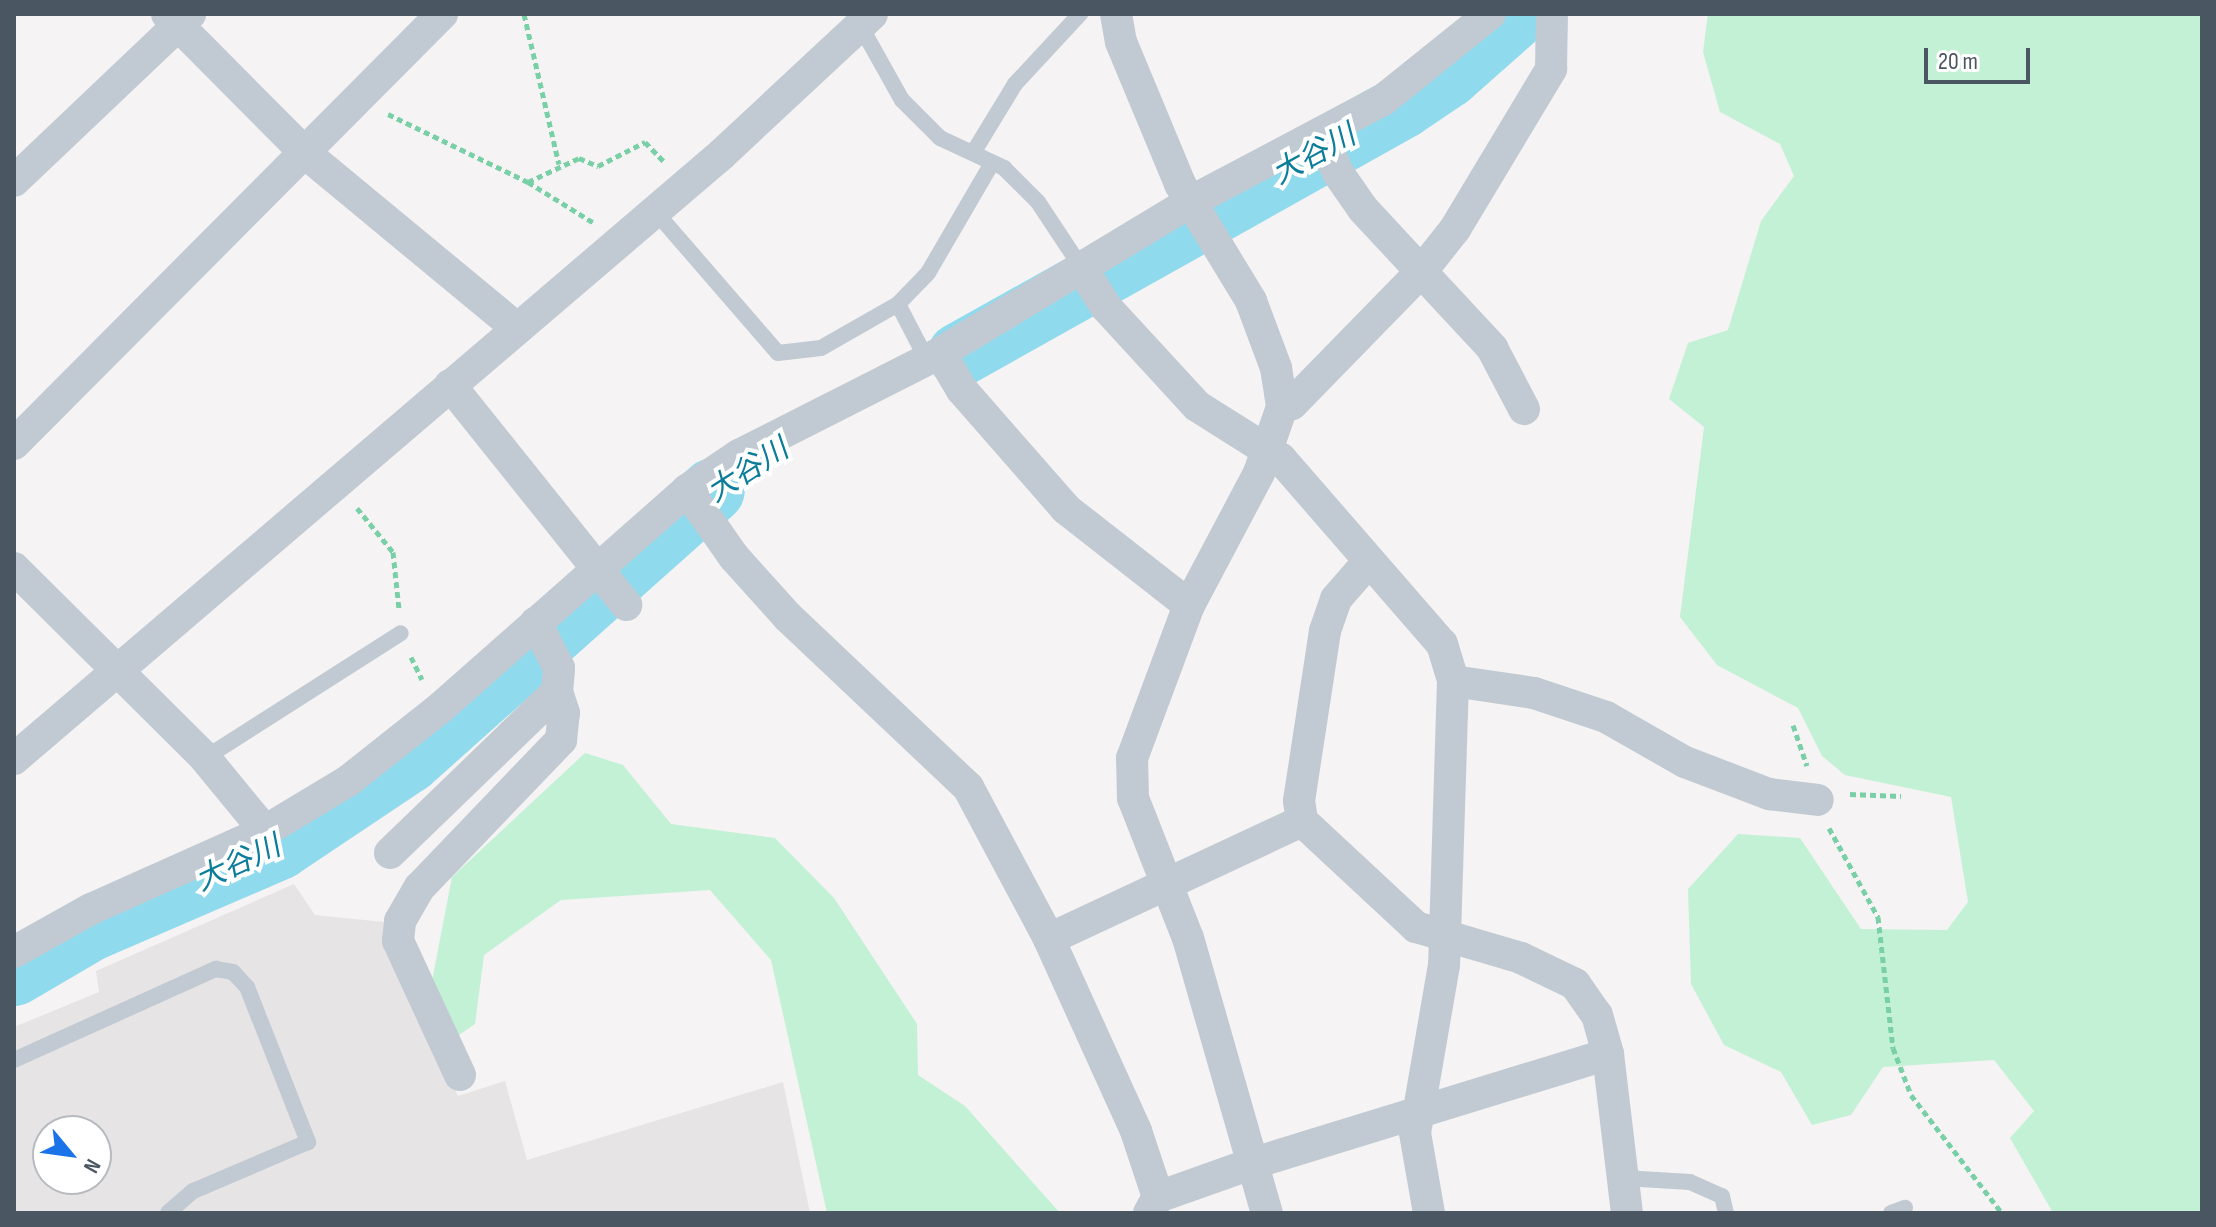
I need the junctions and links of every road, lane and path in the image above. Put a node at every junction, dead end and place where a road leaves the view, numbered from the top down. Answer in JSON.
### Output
{"nodes":[{"id":1,"x":442,"y":14,"type":"edge"},
{"id":2,"x":524,"y":14,"type":"edge"},
{"id":3,"x":1080,"y":14,"type":"edge"},
{"id":4,"x":1116,"y":14,"type":"edge"},
{"id":5,"x":1490,"y":14,"type":"edge"},
{"id":6,"x":1552,"y":14,"type":"edge"},
{"id":7,"x":178,"y":18,"type":"edge"},
{"id":8,"x":866,"y":20,"type":"edge"},
{"id":9,"x":356,"y":98,"type":"junction"},
{"id":10,"x":1323,"y":137,"type":"junction"},
{"id":11,"x":305,"y":153,"type":"junction"},
{"id":12,"x":973,"y":153,"type":"junction"},
{"id":13,"x":992,"y":163,"type":"junction"},
{"id":14,"x":559,"y":164,"type":"junction"},
{"id":15,"x":14,"y":181,"type":"edge"},
{"id":16,"x":528,"y":182,"type":"junction"},
{"id":17,"x":685,"y":184,"type":"junction"},
{"id":18,"x":1194,"y":207,"type":"junction"},
{"id":19,"x":654,"y":210,"type":"junction"},
{"id":20,"x":614,"y":244,"type":"junction"},
{"id":21,"x":1421,"y":272,"type":"junction"},
{"id":22,"x":1085,"y":274,"type":"junction"},
{"id":23,"x":898,"y":304,"type":"junction"},
{"id":24,"x":514,"y":326,"type":"junction"},
{"id":25,"x":937,"y":357,"type":"junction"},
{"id":26,"x":450,"y":385,"type":"junction"},
{"id":27,"x":1282,"y":407,"type":"junction"},
{"id":28,"x":1524,"y":409,"type":"dead end"},
{"id":29,"x":14,"y":444,"type":"edge"},
{"id":30,"x":1268,"y":449,"type":"junction"},
{"id":31,"x":336,"y":482,"type":"junction"},
{"id":32,"x":695,"y":502,"type":"junction"},
{"id":33,"x":1369,"y":561,"type":"junction"},
{"id":34,"x":598,"y":566,"type":"junction"},
{"id":35,"x":14,"y":568,"type":"edge"},
{"id":36,"x":626,"y":605,"type":"dead end"},
{"id":37,"x":1189,"y":605,"type":"junction"},
{"id":38,"x":541,"y":629,"type":"junction"},
{"id":39,"x":401,"y":633,"type":"junction"},
{"id":40,"x":119,"y":668,"type":"junction"},
{"id":41,"x":558,"y":680,"type":"junction"},
{"id":42,"x":1453,"y":681,"type":"junction"},
{"id":43,"x":439,"y":709,"type":"junction"},
{"id":44,"x":1793,"y":725,"type":"dead end"},
{"id":45,"x":205,"y":758,"type":"junction"},
{"id":46,"x":14,"y":759,"type":"edge"},
{"id":47,"x":1901,"y":796,"type":"dead end"},
{"id":48,"x":1818,"y":800,"type":"junction"},
{"id":49,"x":1302,"y":821,"type":"junction"},
{"id":50,"x":265,"y":831,"type":"junction"},
{"id":51,"x":390,"y":853,"type":"dead end"},
{"id":52,"x":1165,"y":886,"type":"junction"},
{"id":53,"x":1441,"y":938,"type":"junction"},
{"id":54,"x":1049,"y":939,"type":"junction"},
{"id":55,"x":14,"y":952,"type":"edge"},
{"id":56,"x":1608,"y":1054,"type":"junction"},
{"id":57,"x":14,"y":1060,"type":"edge"},
{"id":58,"x":460,"y":1075,"type":"dead end"},
{"id":59,"x":1416,"y":1115,"type":"junction"},
{"id":60,"x":1254,"y":1163,"type":"junction"},
{"id":61,"x":1624,"y":1178,"type":"junction"},
{"id":62,"x":1154,"y":1205,"type":"edge"},
{"id":63,"x":168,"y":1213,"type":"edge"},
{"id":64,"x":1267,"y":1213,"type":"edge"},
{"id":65,"x":1429,"y":1213,"type":"edge"},
{"id":66,"x":1627,"y":1213,"type":"edge"},
{"id":67,"x":1726,"y":1213,"type":"edge"},
{"id":68,"x":2002,"y":1213,"type":"edge"}],
"edges":[{"from":1,"to":9,"type":"street"},
{"from":2,"to":14,"type":"path"},
{"from":3,"to":12,"type":"lane"},
{"from":4,"to":18,"type":"street"},
{"from":5,"to":10,"type":"street"},
{"from":6,"to":21,"type":"street"},
{"from":7,"to":11,"type":"street"},
{"from":7,"to":15,"type":"street"},
{"from":8,"to":12,"type":"lane"},
{"from":8,"to":17,"type":"street"},
{"from":9,"to":11,"type":"street"},
{"from":9,"to":16,"type":"path"},
{"from":10,"to":18,"type":"street"},
{"from":10,"to":21,"type":"street"},
{"from":11,"to":24,"type":"street"},
{"from":11,"to":29,"type":"street"},
{"from":12,"to":13,"type":"lane"},
{"from":13,"to":22,"type":"lane"},
{"from":13,"to":23,"type":"lane"},
{"from":14,"to":16,"type":"path"},
{"from":14,"to":17,"type":"path"},
{"from":16,"to":20,"type":"path"},
{"from":17,"to":19,"type":"street"},
{"from":18,"to":22,"type":"street"},
{"from":18,"to":27,"type":"street"},
{"from":19,"to":20,"type":"street"},
{"from":19,"to":23,"type":"lane"},
{"from":20,"to":24,"type":"street"},
{"from":21,"to":27,"type":"street"},
{"from":21,"to":28,"type":"street"},
{"from":22,"to":25,"type":"street"},
{"from":22,"to":30,"type":"street"},
{"from":23,"to":25,"type":"lane"},
{"from":24,"to":26,"type":"street"},
{"from":25,"to":32,"type":"street"},
{"from":25,"to":37,"type":"street"},
{"from":26,"to":31,"type":"street"},
{"from":26,"to":34,"type":"street"},
{"from":27,"to":30,"type":"street"},
{"from":30,"to":33,"type":"street"},
{"from":30,"to":37,"type":"street"},
{"from":31,"to":39,"type":"path"},
{"from":31,"to":40,"type":"street"},
{"from":32,"to":34,"type":"street"},
{"from":32,"to":54,"type":"street"},
{"from":33,"to":42,"type":"street"},
{"from":33,"to":49,"type":"street"},
{"from":34,"to":36,"type":"street"},
{"from":34,"to":38,"type":"street"},
{"from":35,"to":40,"type":"street"},
{"from":37,"to":52,"type":"street"},
{"from":38,"to":41,"type":"street"},
{"from":38,"to":43,"type":"street"},
{"from":39,"to":43,"type":"path"},
{"from":39,"to":45,"type":"lane"},
{"from":40,"to":45,"type":"street"},
{"from":40,"to":46,"type":"street"},
{"from":41,"to":51,"type":"street"},
{"from":41,"to":58,"type":"street"},
{"from":42,"to":48,"type":"street"},
{"from":42,"to":53,"type":"street"},
{"from":43,"to":50,"type":"street"},
{"from":44,"to":48,"type":"path"},
{"from":45,"to":50,"type":"street"},
{"from":47,"to":48,"type":"path"},
{"from":48,"to":68,"type":"path"},
{"from":49,"to":52,"type":"street"},
{"from":49,"to":53,"type":"street"},
{"from":50,"to":55,"type":"street"},
{"from":52,"to":54,"type":"street"},
{"from":52,"to":60,"type":"street"},
{"from":53,"to":56,"type":"street"},
{"from":53,"to":59,"type":"street"},
{"from":54,"to":62,"type":"street"},
{"from":56,"to":59,"type":"street"},
{"from":56,"to":61,"type":"street"},
{"from":57,"to":63,"type":"lane"},
{"from":59,"to":60,"type":"street"},
{"from":59,"to":65,"type":"street"},
{"from":60,"to":62,"type":"street"},
{"from":60,"to":64,"type":"street"},
{"from":61,"to":66,"type":"street"},
{"from":61,"to":67,"type":"lane"}]}
